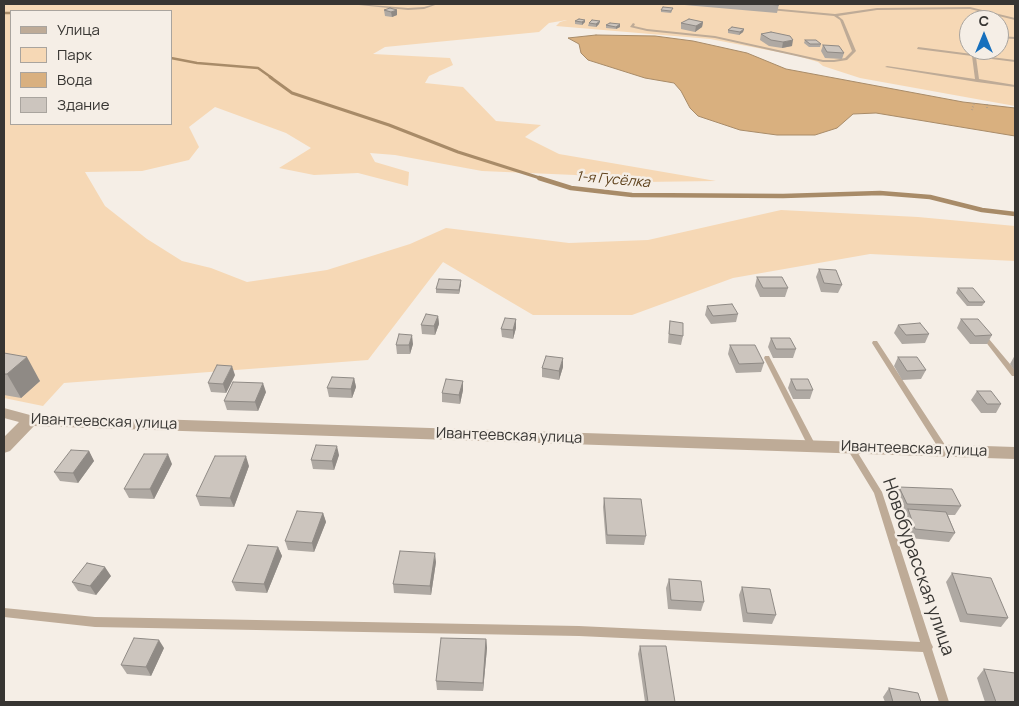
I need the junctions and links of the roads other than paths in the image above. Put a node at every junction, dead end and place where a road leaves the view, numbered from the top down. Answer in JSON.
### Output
{"nodes":[{"id":1,"x":359,"y":4,"type":"edge"},
{"id":2,"x":438,"y":4,"type":"edge"},
{"id":3,"x":769,"y":4,"type":"edge"},
{"id":4,"x":973,"y":4,"type":"edge"},
{"id":5,"x":978,"y":9,"type":"junction"},
{"id":6,"x":835,"y":15,"type":"junction"},
{"id":7,"x":1015,"y":19,"type":"edge"},
{"id":8,"x":633,"y":24,"type":"dead end"},
{"id":9,"x":918,"y":48,"type":"dead end"},
{"id":10,"x":959,"y":54,"type":"edge"},
{"id":11,"x":975,"y":60,"type":"edge"},
{"id":12,"x":1001,"y":60,"type":"edge"},
{"id":13,"x":1015,"y":62,"type":"edge"},
{"id":14,"x":887,"y":68,"type":"dead end"},
{"id":15,"x":978,"y":81,"type":"junction"},
{"id":16,"x":1015,"y":86,"type":"edge"},
{"id":17,"x":987,"y":340,"type":"edge"},
{"id":18,"x":875,"y":343,"type":"dead end"},
{"id":19,"x":767,"y":358,"type":"dead end"},
{"id":20,"x":1015,"y":374,"type":"edge"},
{"id":21,"x":4,"y":413,"type":"edge"},
{"id":22,"x":30,"y":420,"type":"junction"},
{"id":23,"x":812,"y":446,"type":"junction"},
{"id":24,"x":4,"y":447,"type":"edge"},
{"id":25,"x":850,"y":447,"type":"junction"},
{"id":26,"x":944,"y":450,"type":"junction"},
{"id":27,"x":1015,"y":453,"type":"edge"},
{"id":28,"x":4,"y":613,"type":"edge"},
{"id":29,"x":928,"y":647,"type":"junction"},
{"id":30,"x":944,"y":702,"type":"edge"}],
"edges":[{"from":1,"to":2,"type":"lane"},
{"from":3,"to":6,"type":"lane"},
{"from":4,"to":5,"type":"lane"},
{"from":5,"to":6,"type":"lane"},
{"from":5,"to":7,"type":"lane"},
{"from":6,"to":8,"type":"lane"},
{"from":9,"to":10,"type":"lane"},
{"from":11,"to":15,"type":"lane"},
{"from":12,"to":13,"type":"lane"},
{"from":14,"to":15,"type":"lane"},
{"from":15,"to":16,"type":"lane"},
{"from":17,"to":20,"type":"lane"},
{"from":18,"to":26,"type":"lane"},
{"from":19,"to":23,"type":"lane"},
{"from":21,"to":22,"type":"street","name":"Ивантеевская улица"},
{"from":22,"to":23,"type":"street","name":"Ивантеевская улица"},
{"from":22,"to":24,"type":"street"},
{"from":23,"to":25,"type":"street","name":"Ивантеевская улица"},
{"from":25,"to":26,"type":"street","name":"Ивантеевская улица"},
{"from":25,"to":29,"type":"lane","name":"Новобурасская улица"},
{"from":26,"to":27,"type":"street","name":"Ивантеевская улица"},
{"from":28,"to":29,"type":"lane"},
{"from":29,"to":30,"type":"lane","name":"Новобурасская улица"}]}
